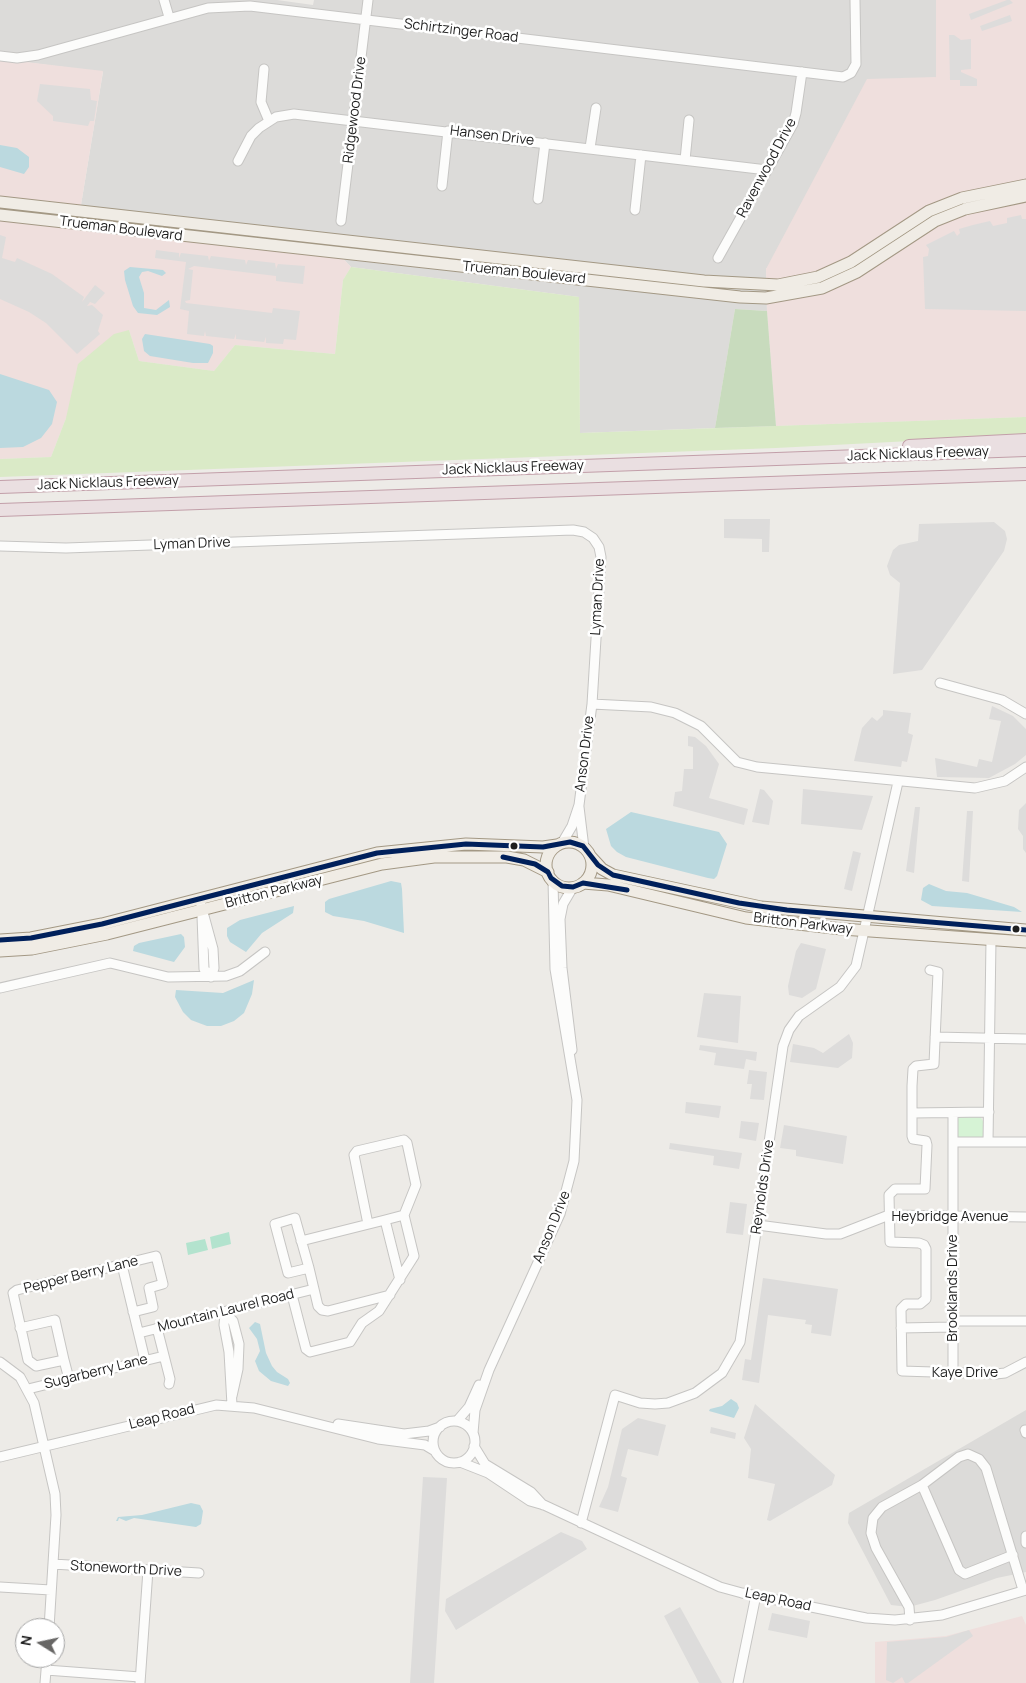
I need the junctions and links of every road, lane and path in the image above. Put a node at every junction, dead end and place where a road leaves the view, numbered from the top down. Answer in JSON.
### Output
{"nodes":[{"id":1,"x":164,"y":0,"type":"edge"},
{"id":2,"x":368,"y":0,"type":"edge"},
{"id":3,"x":855,"y":0,"type":"edge"},
{"id":4,"x":169,"y":18,"type":"junction"},
{"id":5,"x":366,"y":20,"type":"junction"},
{"id":6,"x":0,"y":56,"type":"edge"},
{"id":7,"x":264,"y":68,"type":"dead end"},
{"id":8,"x":802,"y":72,"type":"junction"},
{"id":9,"x":596,"y":108,"type":"dead end"},
{"id":10,"x":268,"y":120,"type":"junction"},
{"id":11,"x":353,"y":120,"type":"junction"},
{"id":12,"x":689,"y":120,"type":"dead end"},
{"id":13,"x":448,"y":131,"type":"junction"},
{"id":14,"x":545,"y":142,"type":"junction"},
{"id":15,"x":590,"y":148,"type":"junction"},
{"id":16,"x":642,"y":155,"type":"junction"},
{"id":17,"x":685,"y":160,"type":"junction"},
{"id":18,"x":238,"y":161,"type":"dead end"},
{"id":19,"x":767,"y":170,"type":"junction"},
{"id":20,"x":1026,"y":185,"type":"edge"},
{"id":21,"x":442,"y":186,"type":"dead end"},
{"id":22,"x":1026,"y":196,"type":"edge"},
{"id":23,"x":538,"y":198,"type":"dead end"},
{"id":24,"x":0,"y":202,"type":"edge"},
{"id":25,"x":635,"y":210,"type":"dead end"},
{"id":26,"x":0,"y":215,"type":"edge"},
{"id":27,"x":341,"y":221,"type":"dead end"},
{"id":28,"x":718,"y":258,"type":"dead end"},
{"id":29,"x":1026,"y":440,"type":"edge"},
{"id":30,"x":1026,"y":450,"type":"edge"},
{"id":31,"x":809,"y":458,"type":"junction"},
{"id":32,"x":1026,"y":474,"type":"edge"},
{"id":33,"x":933,"y":477,"type":"junction"},
{"id":34,"x":1026,"y":480,"type":"edge"},
{"id":35,"x":0,"y":486,"type":"edge"},
{"id":36,"x":0,"y":510,"type":"edge"},
{"id":37,"x":0,"y":546,"type":"edge"},
{"id":38,"x":940,"y":683,"type":"dead end"},
{"id":39,"x":592,"y":704,"type":"junction"},
{"id":40,"x":1026,"y":714,"type":"edge"},
{"id":41,"x":1026,"y":767,"type":"edge"},
{"id":42,"x":898,"y":782,"type":"junction"},
{"id":43,"x":579,"y":805,"type":"junction"},
{"id":44,"x":560,"y":844,"type":"junction"},
{"id":45,"x":588,"y":852,"type":"junction"},
{"id":46,"x":550,"y":876,"type":"junction"},
{"id":47,"x":578,"y":885,"type":"junction"},
{"id":48,"x":201,"y":905,"type":"junction"},
{"id":49,"x":868,"y":917,"type":"junction"},
{"id":50,"x":1026,"y":930,"type":"edge"},
{"id":51,"x":864,"y":931,"type":"junction"},
{"id":52,"x":0,"y":940,"type":"edge"},
{"id":53,"x":990,"y":940,"type":"junction"},
{"id":54,"x":1026,"y":942,"type":"edge"},
{"id":55,"x":0,"y":950,"type":"edge"},
{"id":56,"x":265,"y":952,"type":"dead end"},
{"id":57,"x":930,"y":970,"type":"dead end"},
{"id":58,"x":210,"y":977,"type":"junction"},
{"id":59,"x":0,"y":988,"type":"edge"},
{"id":60,"x":935,"y":1038,"type":"junction"},
{"id":61,"x":990,"y":1038,"type":"junction"},
{"id":62,"x":1026,"y":1038,"type":"edge"},
{"id":63,"x":574,"y":1075,"type":"junction"},
{"id":64,"x":989,"y":1112,"type":"junction"},
{"id":65,"x":912,"y":1113,"type":"junction"},
{"id":66,"x":953,"y":1113,"type":"junction"},
{"id":67,"x":954,"y":1142,"type":"junction"},
{"id":68,"x":988,"y":1142,"type":"junction"},
{"id":69,"x":1026,"y":1142,"type":"edge"},
{"id":70,"x":404,"y":1215,"type":"junction"},
{"id":71,"x":889,"y":1215,"type":"junction"},
{"id":72,"x":952,"y":1216,"type":"junction"},
{"id":73,"x":1026,"y":1217,"type":"edge"},
{"id":74,"x":385,"y":1220,"type":"junction"},
{"id":75,"x":368,"y":1224,"type":"junction"},
{"id":76,"x":758,"y":1224,"type":"junction"},
{"id":77,"x":301,"y":1241,"type":"junction"},
{"id":78,"x":122,"y":1265,"type":"junction"},
{"id":79,"x":309,"y":1268,"type":"junction"},
{"id":80,"x":400,"y":1280,"type":"junction"},
{"id":81,"x":314,"y":1289,"type":"junction"},
{"id":82,"x":292,"y":1295,"type":"junction"},
{"id":83,"x":390,"y":1295,"type":"junction"},
{"id":84,"x":133,"y":1312,"type":"junction"},
{"id":85,"x":225,"y":1313,"type":"junction"},
{"id":86,"x":1026,"y":1321,"type":"edge"},
{"id":87,"x":953,"y":1324,"type":"junction"},
{"id":88,"x":20,"y":1328,"type":"junction"},
{"id":89,"x":157,"y":1328,"type":"junction"},
{"id":90,"x":901,"y":1328,"type":"junction"},
{"id":91,"x":139,"y":1333,"type":"junction"},
{"id":92,"x":164,"y":1356,"type":"junction"},
{"id":93,"x":64,"y":1360,"type":"junction"},
{"id":94,"x":145,"y":1360,"type":"junction"},
{"id":95,"x":0,"y":1362,"type":"edge"},
{"id":96,"x":1026,"y":1362,"type":"edge"},
{"id":97,"x":489,"y":1370,"type":"junction"},
{"id":98,"x":954,"y":1373,"type":"junction"},
{"id":99,"x":69,"y":1379,"type":"junction"},
{"id":100,"x":169,"y":1384,"type":"dead end"},
{"id":101,"x":28,"y":1389,"type":"junction"},
{"id":102,"x":232,"y":1405,"type":"junction"},
{"id":103,"x":456,"y":1422,"type":"junction"},
{"id":104,"x":325,"y":1424,"type":"junction"},
{"id":105,"x":440,"y":1427,"type":"junction"},
{"id":106,"x":473,"y":1433,"type":"junction"},
{"id":107,"x":43,"y":1446,"type":"junction"},
{"id":108,"x":474,"y":1446,"type":"junction"},
{"id":109,"x":436,"y":1451,"type":"junction"},
{"id":110,"x":0,"y":1457,"type":"edge"},
{"id":111,"x":460,"y":1462,"type":"junction"},
{"id":112,"x":922,"y":1485,"type":"junction"},
{"id":113,"x":544,"y":1505,"type":"junction"},
{"id":114,"x":582,"y":1523,"type":"junction"},
{"id":115,"x":1026,"y":1536,"type":"edge"},
{"id":116,"x":1026,"y":1543,"type":"edge"},
{"id":117,"x":1013,"y":1555,"type":"junction"},
{"id":118,"x":53,"y":1564,"type":"junction"},
{"id":119,"x":148,"y":1570,"type":"junction"},
{"id":120,"x":200,"y":1573,"type":"dead end"},
{"id":121,"x":0,"y":1587,"type":"edge"},
{"id":122,"x":51,"y":1590,"type":"junction"},
{"id":123,"x":1024,"y":1590,"type":"edge"},
{"id":124,"x":756,"y":1595,"type":"junction"},
{"id":125,"x":50,"y":1618,"type":"edge"},
{"id":126,"x":910,"y":1620,"type":"junction"},
{"id":127,"x":46,"y":1670,"type":"joint"},
{"id":128,"x":140,"y":1680,"type":"edge"},
{"id":129,"x":45,"y":1683,"type":"edge"},
{"id":130,"x":738,"y":1683,"type":"edge"}],
"edges":[{"from":1,"to":4,"type":"street"},
{"from":2,"to":5,"type":"street","name":"Ridgewood Drive"},
{"from":3,"to":8,"type":"street","name":"Schirtzinger Road"},
{"from":4,"to":5,"type":"street","name":"Schirtzinger Road"},
{"from":4,"to":6,"type":"street","name":"Schirtzinger Road"},
{"from":5,"to":8,"type":"street","name":"Schirtzinger Road"},
{"from":5,"to":11,"type":"street","name":"Ridgewood Drive"},
{"from":7,"to":10,"type":"street"},
{"from":8,"to":19,"type":"street","name":"Ravenwood Drive"},
{"from":9,"to":15,"type":"street"},
{"from":10,"to":11,"type":"street","name":"Hansen Drive"},
{"from":10,"to":18,"type":"street"},
{"from":11,"to":13,"type":"street","name":"Hansen Drive"},
{"from":11,"to":27,"type":"street","name":"Ridgewood Drive"},
{"from":12,"to":17,"type":"street"},
{"from":13,"to":14,"type":"street","name":"Hansen Drive"},
{"from":13,"to":21,"type":"street"},
{"from":14,"to":15,"type":"street","name":"Hansen Drive"},
{"from":14,"to":23,"type":"street"},
{"from":15,"to":16,"type":"street","name":"Hansen Drive"},
{"from":16,"to":17,"type":"street","name":"Hansen Drive"},
{"from":16,"to":25,"type":"street"},
{"from":17,"to":19,"type":"street","name":"Hansen Drive"},
{"from":19,"to":28,"type":"street","name":"Ravenwood Drive"},
{"from":20,"to":24,"type":"main road","name":"Trueman Boulevard"},
{"from":22,"to":26,"type":"main road","name":"Trueman Boulevard"},
{"from":29,"to":31,"type":"highway"},
{"from":30,"to":31,"type":"highway","name":"Jack Nicklaus Freeway"},
{"from":31,"to":35,"type":"highway","name":"Jack Nicklaus Freeway"},
{"from":32,"to":33,"type":"highway","name":"Jack Nicklaus Freeway"},
{"from":33,"to":34,"type":"highway"},
{"from":33,"to":36,"type":"highway","name":"Jack Nicklaus Freeway"},
{"from":37,"to":39,"type":"street","name":"Lyman Drive"},
{"from":38,"to":40,"type":"street"},
{"from":39,"to":42,"type":"street"},
{"from":39,"to":43,"type":"street","name":"Anson Drive"},
{"from":41,"to":42,"type":"street"},
{"from":42,"to":49,"type":"street","name":"Reynolds Drive"},
{"from":43,"to":44,"type":"street","name":"Anson Drive"},
{"from":43,"to":45,"type":"street","name":"Anson Drive"},
{"from":44,"to":45,"type":"main road"},
{"from":44,"to":46,"type":"main road"},
{"from":44,"to":48,"type":"main road","name":"Britton Parkway"},
{"from":45,"to":47,"type":"main road"},
{"from":45,"to":49,"type":"main road","name":"Britton Parkway"},
{"from":46,"to":47,"type":"main road"},
{"from":46,"to":48,"type":"main road","name":"Britton Parkway"},
{"from":46,"to":63,"type":"street","name":"Anson Drive"},
{"from":47,"to":51,"type":"main road","name":"Britton Parkway"},
{"from":47,"to":63,"type":"street","name":"Anson Drive"},
{"from":48,"to":52,"type":"main road","name":"Britton Parkway"},
{"from":48,"to":55,"type":"main road","name":"Britton Parkway"},
{"from":48,"to":58,"type":"street"},
{"from":49,"to":50,"type":"main road","name":"Britton Parkway"},
{"from":49,"to":51,"type":"street","name":"Reynolds Drive"},
{"from":51,"to":53,"type":"main road","name":"Britton Parkway"},
{"from":51,"to":76,"type":"street","name":"Reynolds Drive"},
{"from":53,"to":54,"type":"main road","name":"Britton Parkway"},
{"from":53,"to":61,"type":"street"},
{"from":56,"to":58,"type":"street"},
{"from":57,"to":60,"type":"street"},
{"from":58,"to":59,"type":"street"},
{"from":60,"to":61,"type":"street"},
{"from":60,"to":65,"type":"street"},
{"from":61,"to":62,"type":"street"},
{"from":61,"to":64,"type":"street"},
{"from":63,"to":97,"type":"street","name":"Anson Drive"},
{"from":64,"to":66,"type":"street"},
{"from":64,"to":68,"type":"street"},
{"from":65,"to":66,"type":"street"},
{"from":65,"to":71,"type":"street"},
{"from":66,"to":67,"type":"street","name":"Brooklands Drive"},
{"from":67,"to":68,"type":"street"},
{"from":67,"to":72,"type":"street","name":"Brooklands Drive"},
{"from":68,"to":69,"type":"street"},
{"from":70,"to":74,"type":"street"},
{"from":70,"to":75,"type":"street"},
{"from":70,"to":80,"type":"street"},
{"from":71,"to":72,"type":"street","name":"Heybridge Avenue"},
{"from":71,"to":76,"type":"street","name":"Heybridge Avenue"},
{"from":71,"to":90,"type":"street"},
{"from":72,"to":73,"type":"street","name":"Heybridge Avenue"},
{"from":72,"to":87,"type":"street","name":"Brooklands Drive"},
{"from":74,"to":75,"type":"street"},
{"from":74,"to":80,"type":"street"},
{"from":75,"to":77,"type":"street"},
{"from":76,"to":114,"type":"street","name":"Reynolds Drive"},
{"from":77,"to":79,"type":"street"},
{"from":77,"to":79,"type":"street"},
{"from":78,"to":84,"type":"street"},
{"from":78,"to":84,"type":"street","name":"Pepper Berry Lane"},
{"from":78,"to":88,"type":"street","name":"Pepper Berry Lane"},
{"from":79,"to":81,"type":"street"},
{"from":80,"to":83,"type":"street"},
{"from":81,"to":82,"type":"street","name":"Mountain Laurel Road"},
{"from":81,"to":83,"type":"street"},
{"from":82,"to":83,"type":"street"},
{"from":82,"to":85,"type":"street","name":"Mountain Laurel Road"},
{"from":84,"to":91,"type":"street"},
{"from":85,"to":89,"type":"street","name":"Mountain Laurel Road"},
{"from":85,"to":102,"type":"street"},
{"from":86,"to":87,"type":"street"},
{"from":87,"to":90,"type":"street"},
{"from":87,"to":98,"type":"street","name":"Brooklands Drive"},
{"from":88,"to":93,"type":"street","name":"Pepper Berry Lane"},
{"from":88,"to":93,"type":"street"},
{"from":89,"to":91,"type":"street","name":"Mountain Laurel Road"},
{"from":89,"to":92,"type":"street"},
{"from":90,"to":98,"type":"street","name":"Kaye Drive"},
{"from":91,"to":94,"type":"street"},
{"from":92,"to":94,"type":"street","name":"Sugarberry Lane"},
{"from":92,"to":100,"type":"street"},
{"from":93,"to":99,"type":"street"},
{"from":94,"to":99,"type":"street","name":"Sugarberry Lane"},
{"from":95,"to":101,"type":"street"},
{"from":96,"to":98,"type":"street","name":"Kaye Drive"},
{"from":97,"to":103,"type":"street","name":"Anson Drive"},
{"from":97,"to":106,"type":"street","name":"Anson Drive"},
{"from":99,"to":101,"type":"street","name":"Sugarberry Lane"},
{"from":101,"to":107,"type":"street"},
{"from":102,"to":104,"type":"street","name":"Leap Road"},
{"from":102,"to":107,"type":"street","name":"Leap Road"},
{"from":103,"to":105,"type":"street"},
{"from":103,"to":106,"type":"street"},
{"from":104,"to":105,"type":"street","name":"Leap Road"},
{"from":104,"to":109,"type":"street","name":"Leap Road"},
{"from":105,"to":109,"type":"street"},
{"from":106,"to":108,"type":"street"},
{"from":107,"to":110,"type":"street","name":"Leap Road"},
{"from":107,"to":118,"type":"street"},
{"from":108,"to":111,"type":"street"},
{"from":108,"to":113,"type":"street","name":"Leap Road"},
{"from":109,"to":111,"type":"street"},
{"from":111,"to":113,"type":"street","name":"Leap Road"},
{"from":112,"to":117,"type":"street"},
{"from":112,"to":117,"type":"street"},
{"from":112,"to":126,"type":"street"},
{"from":113,"to":114,"type":"street","name":"Leap Road"},
{"from":114,"to":124,"type":"street","name":"Leap Road"},
{"from":115,"to":116,"type":"street"},
{"from":117,"to":123,"type":"street"},
{"from":118,"to":119,"type":"street","name":"Stoneworth Drive"},
{"from":118,"to":122,"type":"street"},
{"from":119,"to":120,"type":"street","name":"Stoneworth Drive"},
{"from":119,"to":128,"type":"street"},
{"from":121,"to":122,"type":"street"},
{"from":122,"to":125,"type":"street"},
{"from":123,"to":126,"type":"street","name":"Leap Road"},
{"from":124,"to":126,"type":"street","name":"Leap Road"},
{"from":124,"to":130,"type":"street"},
{"from":127,"to":128,"type":"street"},
{"from":127,"to":129,"type":"street"}]}
